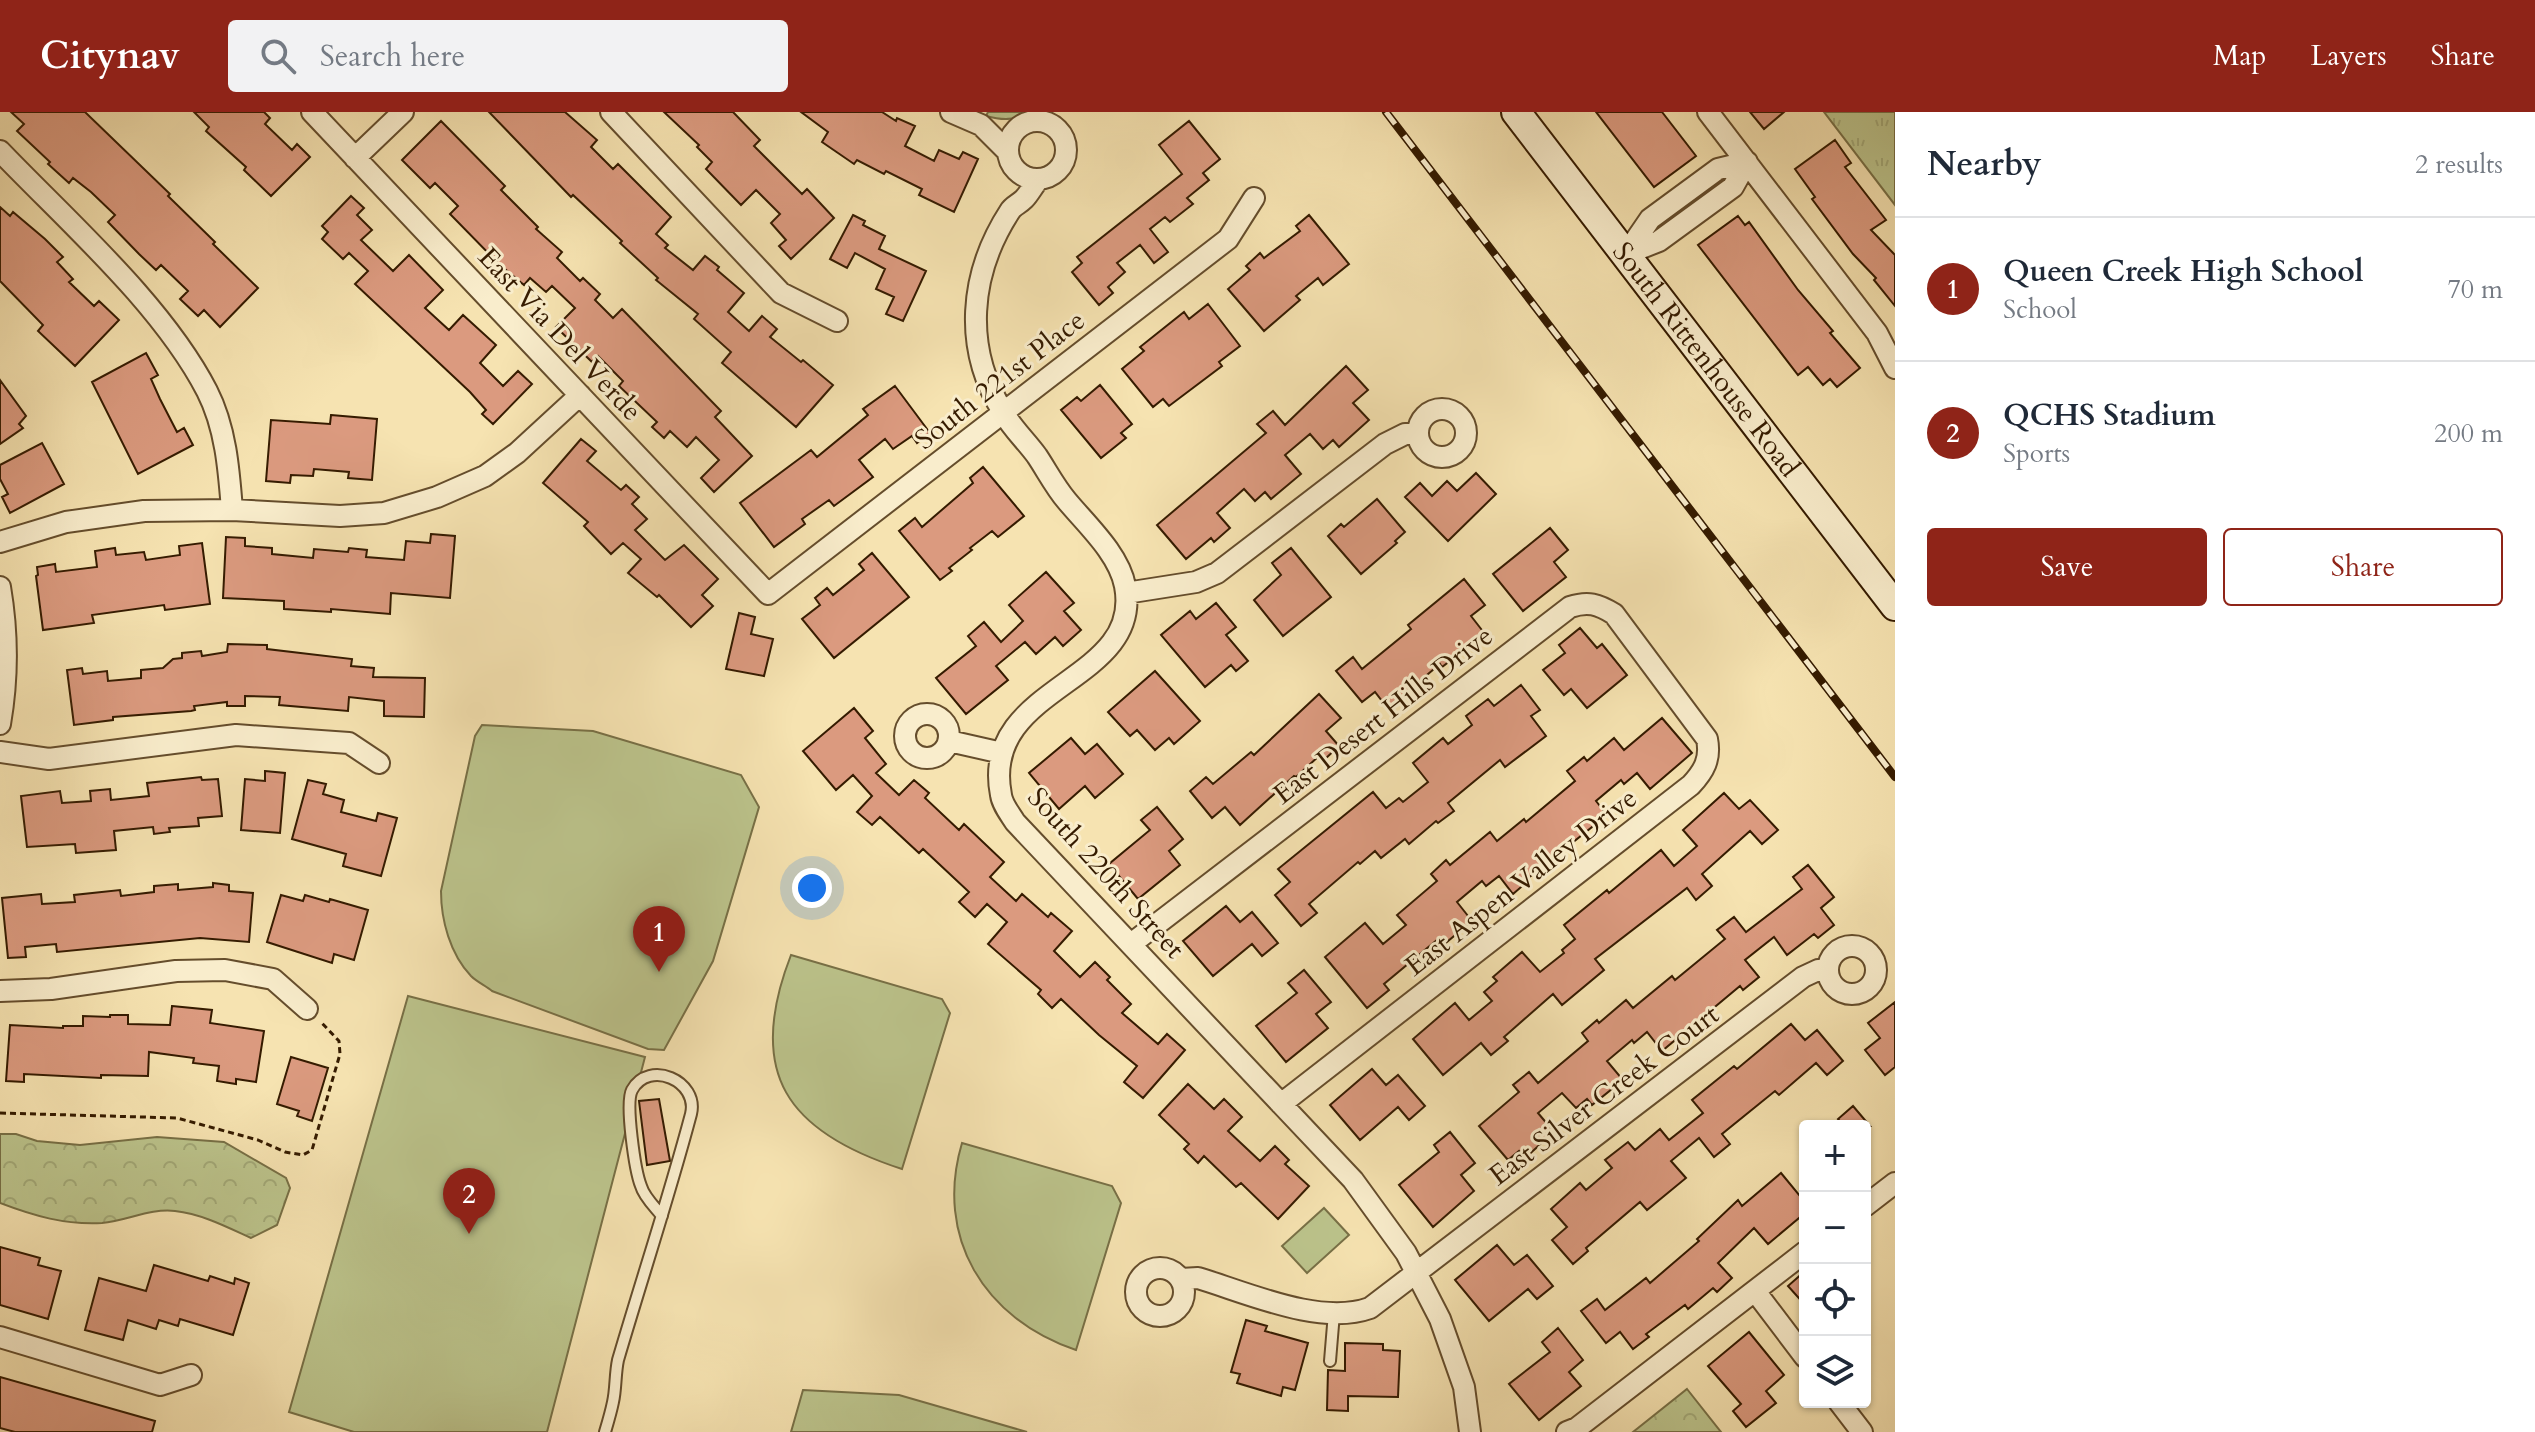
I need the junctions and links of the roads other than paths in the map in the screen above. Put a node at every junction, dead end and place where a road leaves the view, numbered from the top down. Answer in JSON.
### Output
{"nodes":[{"id":1,"x":312,"y":112,"type":"edge"},
{"id":2,"x":403,"y":112,"type":"edge"},
{"id":3,"x":611,"y":112,"type":"edge"},
{"id":4,"x":951,"y":112,"type":"edge"},
{"id":5,"x":1516,"y":112,"type":"edge"},
{"id":6,"x":1708,"y":112,"type":"edge"},
{"id":7,"x":1033,"y":120,"type":"edge"},
{"id":8,"x":1062,"y":122,"type":"edge"},
{"id":9,"x":981,"y":125,"type":"junction"},
{"id":10,"x":0,"y":151,"type":"edge"},
{"id":11,"x":355,"y":158,"type":"junction"},
{"id":12,"x":1011,"y":160,"type":"junction"},
{"id":13,"x":1747,"y":162,"type":"junction"},
{"id":14,"x":1038,"y":180,"type":"junction"},
{"id":15,"x":1254,"y":198,"type":"dead end"},
{"id":16,"x":1011,"y":208,"type":"junction"},
{"id":17,"x":1626,"y":254,"type":"junction"},
{"id":18,"x":837,"y":321,"type":"dead end"},
{"id":19,"x":1895,"y":368,"type":"edge"},
{"id":20,"x":580,"y":395,"type":"junction"},
{"id":21,"x":1003,"y":413,"type":"junction"},
{"id":22,"x":1417,"y":434,"type":"dead end"},
{"id":23,"x":232,"y":510,"type":"junction"},
{"id":24,"x":0,"y":542,"type":"edge"},
{"id":25,"x":0,"y":587,"type":"edge"},
{"id":26,"x":1126,"y":593,"type":"junction"},
{"id":27,"x":768,"y":594,"type":"joint"},
{"id":28,"x":1895,"y":606,"type":"edge"},
{"id":29,"x":1660,"y":676,"type":"joint"},
{"id":30,"x":0,"y":724,"type":"edge"},
{"id":31,"x":949,"y":741,"type":"dead end"},
{"id":32,"x":0,"y":752,"type":"edge"},
{"id":33,"x":1002,"y":753,"type":"junction"},
{"id":34,"x":379,"y":763,"type":"dead end"},
{"id":35,"x":1131,"y":944,"type":"junction"},
{"id":36,"x":1828,"y":970,"type":"dead end"},
{"id":37,"x":0,"y":991,"type":"edge"},
{"id":38,"x":307,"y":1009,"type":"road end"},
{"id":39,"x":1281,"y":1104,"type":"junction"},
{"id":40,"x":1895,"y":1183,"type":"edge"},
{"id":41,"x":1871,"y":1201,"type":"edge"},
{"id":42,"x":662,"y":1216,"type":"junction"},
{"id":43,"x":1799,"y":1257,"type":"edge"},
{"id":44,"x":1417,"y":1273,"type":"junction"},
{"id":45,"x":1181,"y":1279,"type":"dead end"},
{"id":46,"x":1755,"y":1291,"type":"junction"},
{"id":47,"x":1334,"y":1313,"type":"junction"},
{"id":48,"x":0,"y":1337,"type":"edge"},
{"id":49,"x":1799,"y":1349,"type":"edge"},
{"id":50,"x":1330,"y":1361,"type":"dead end"},
{"id":51,"x":191,"y":1375,"type":"dead end"},
{"id":52,"x":1844,"y":1408,"type":"edge"},
{"id":53,"x":605,"y":1432,"type":"edge"},
{"id":54,"x":1470,"y":1432,"type":"edge"},
{"id":55,"x":1567,"y":1432,"type":"edge"},
{"id":56,"x":1862,"y":1432,"type":"edge"}],
"edges":[{"from":1,"to":11,"type":"street","name":"East Via Del Verde"},
{"from":2,"to":11,"type":"street"},
{"from":3,"to":18,"type":"street"},
{"from":4,"to":9,"type":"street"},
{"from":5,"to":17,"type":"main road","name":"South Rittenhouse Road"},
{"from":6,"to":13,"type":"street"},
{"from":7,"to":8,"type":"street"},
{"from":7,"to":9,"type":"street"},
{"from":7,"to":12,"type":"street"},
{"from":8,"to":14,"type":"street"},
{"from":9,"to":12,"type":"street"},
{"from":10,"to":23,"type":"street"},
{"from":11,"to":20,"type":"street","name":"East Via Del Verde"},
{"from":12,"to":14,"type":"street"},
{"from":12,"to":16,"type":"street"},
{"from":13,"to":17,"type":"street"},
{"from":13,"to":19,"type":"street"},
{"from":14,"to":16,"type":"street"},
{"from":15,"to":21,"type":"street","name":"South 221st Place"},
{"from":16,"to":21,"type":"street"},
{"from":17,"to":28,"type":"main road","name":"South Rittenhouse Road"},
{"from":20,"to":23,"type":"street"},
{"from":20,"to":27,"type":"street","name":"East Via Del Verde"},
{"from":21,"to":26,"type":"street"},
{"from":21,"to":27,"type":"street","name":"South 221st Place"},
{"from":22,"to":26,"type":"street"},
{"from":23,"to":24,"type":"street"},
{"from":25,"to":30,"type":"street"},
{"from":26,"to":33,"type":"street","name":"South 220th Street"},
{"from":29,"to":35,"type":"street","name":"East Desert Hills Drive"},
{"from":29,"to":39,"type":"street","name":"East Aspen Valley Drive"},
{"from":31,"to":33,"type":"street"},
{"from":32,"to":34,"type":"street"},
{"from":33,"to":35,"type":"street","name":"South 220th Street"},
{"from":35,"to":39,"type":"street","name":"South 220th Street"},
{"from":36,"to":44,"type":"street","name":"East Silver Creek Court"},
{"from":37,"to":38,"type":"street"},
{"from":39,"to":44,"type":"street","name":"South 220th Street"},
{"from":40,"to":41,"type":"street"},
{"from":42,"to":42,"type":"lane"},
{"from":42,"to":53,"type":"lane"},
{"from":43,"to":46,"type":"street"},
{"from":44,"to":47,"type":"street","name":"East Silver Creek Court"},
{"from":44,"to":54,"type":"street","name":"South 220th Street"},
{"from":45,"to":47,"type":"street","name":"East Silver Creek Court"},
{"from":46,"to":49,"type":"street"},
{"from":46,"to":55,"type":"street"},
{"from":47,"to":50,"type":"lane"},
{"from":48,"to":51,"type":"street"},
{"from":52,"to":56,"type":"street"}]}
